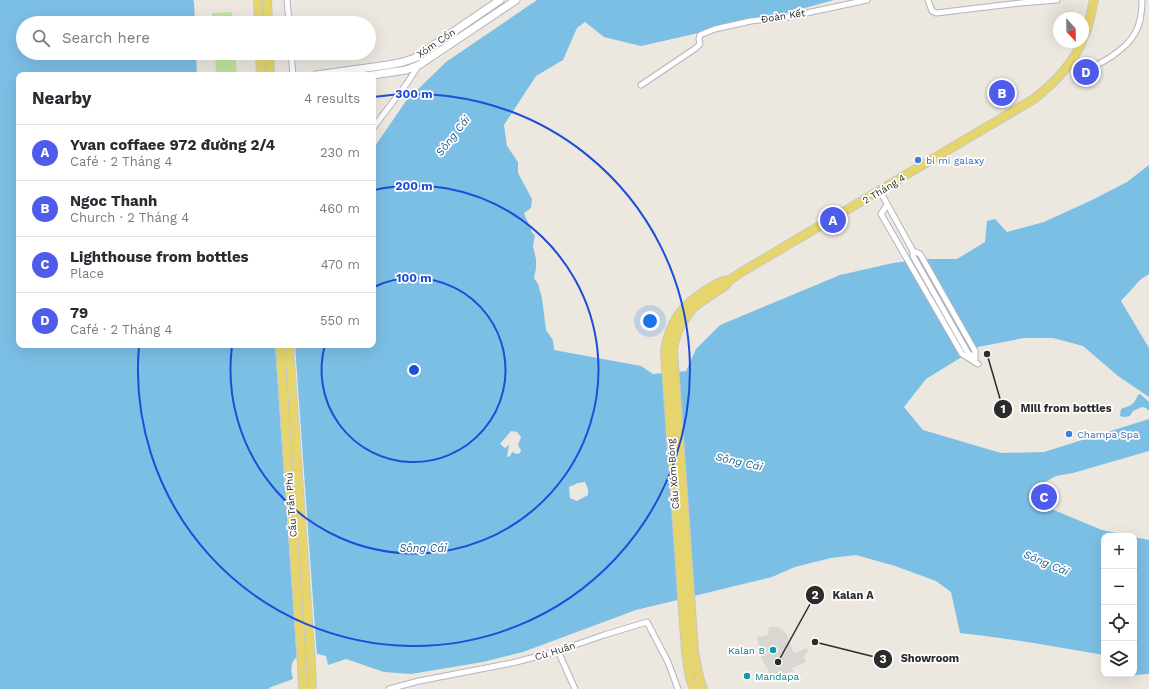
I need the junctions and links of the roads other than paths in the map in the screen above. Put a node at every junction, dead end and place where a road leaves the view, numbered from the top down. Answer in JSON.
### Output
{"nodes":[{"id":1,"x":258,"y":0,"type":"edge"},
{"id":2,"x":267,"y":0,"type":"edge"},
{"id":3,"x":288,"y":0,"type":"edge"},
{"id":4,"x":500,"y":0,"type":"edge"},
{"id":5,"x":516,"y":0,"type":"edge"},
{"id":6,"x":867,"y":0,"type":"edge"},
{"id":7,"x":928,"y":0,"type":"edge"},
{"id":8,"x":1057,"y":0,"type":"edge"},
{"id":9,"x":1094,"y":0,"type":"edge"},
{"id":10,"x":1142,"y":0,"type":"edge"},
{"id":11,"x":259,"y":16,"type":"edge"},
{"id":12,"x":268,"y":16,"type":"edge"},
{"id":13,"x":289,"y":16,"type":"edge"},
{"id":14,"x":1089,"y":21,"type":"edge"},
{"id":15,"x":1079,"y":48,"type":"edge"},
{"id":16,"x":415,"y":58,"type":"junction"},
{"id":17,"x":260,"y":60,"type":"edge"},
{"id":18,"x":270,"y":60,"type":"edge"},
{"id":19,"x":292,"y":60,"type":"edge"},
{"id":20,"x":1071,"y":61,"type":"junction"},
{"id":21,"x":419,"y":65,"type":"junction"},
{"id":22,"x":261,"y":72,"type":"edge"},
{"id":23,"x":270,"y":72,"type":"edge"},
{"id":24,"x":293,"y":72,"type":"edge"},
{"id":25,"x":338,"y":72,"type":"edge"},
{"id":26,"x":376,"y":75,"type":"edge"},
{"id":27,"x":641,"y":85,"type":"dead end"},
{"id":28,"x":376,"y":124,"type":"edge"},
{"id":29,"x":880,"y":191,"type":"junction"},
{"id":30,"x":887,"y":205,"type":"junction"},
{"id":31,"x":913,"y":250,"type":"junction"},
{"id":32,"x":691,"y":305,"type":"joint"},
{"id":33,"x":280,"y":348,"type":"edge"},
{"id":34,"x":289,"y":348,"type":"edge"},
{"id":35,"x":974,"y":357,"type":"junction"},
{"id":36,"x":558,"y":651,"type":"junction"},
{"id":37,"x":690,"y":652,"type":"junction"},
{"id":38,"x":303,"y":689,"type":"edge"},
{"id":39,"x":312,"y":689,"type":"edge"},
{"id":40,"x":389,"y":689,"type":"edge"},
{"id":41,"x":575,"y":689,"type":"edge"},
{"id":42,"x":678,"y":689,"type":"edge"},
{"id":43,"x":693,"y":689,"type":"edge"},
{"id":44,"x":702,"y":689,"type":"edge"}],
"edges":[{"from":1,"to":11,"type":"main road"},
{"from":2,"to":12,"type":"main road"},
{"from":3,"to":13,"type":"street"},
{"from":4,"to":16,"type":"street","name":"Xóm Cồn"},
{"from":5,"to":21,"type":"street","name":"Xóm Cồn"},
{"from":6,"to":27,"type":"street","name":"Đoàn Kết"},
{"from":7,"to":8,"type":"street"},
{"from":9,"to":14,"type":"main road"},
{"from":10,"to":20,"type":"street"},
{"from":15,"to":20,"type":"main road","name":"2 Tháng 4"},
{"from":16,"to":21,"type":"street"},
{"from":16,"to":25,"type":"street","name":"Xóm Cồn"},
{"from":17,"to":22,"type":"main road"},
{"from":18,"to":23,"type":"main road"},
{"from":19,"to":24,"type":"street"},
{"from":20,"to":29,"type":"main road","name":"2 Tháng 4"},
{"from":21,"to":26,"type":"street","name":"Xóm Cồn"},
{"from":21,"to":28,"type":"street"},
{"from":29,"to":30,"type":"street"},
{"from":29,"to":32,"type":"main road","name":"2 Tháng 4"},
{"from":30,"to":31,"type":"street"},
{"from":30,"to":35,"type":"street"},
{"from":31,"to":35,"type":"street"},
{"from":31,"to":35,"type":"street"},
{"from":32,"to":37,"type":"main road","name":"Cầu Xóm Bóng"},
{"from":33,"to":38,"type":"main road","name":"Cầu Trần Phú"},
{"from":34,"to":39,"type":"main road","name":"Cầu Trần Phú"},
{"from":36,"to":40,"type":"street","name":"Cù Huân"},
{"from":36,"to":41,"type":"street"},
{"from":36,"to":42,"type":"street","name":"Cù Huân"},
{"from":37,"to":43,"type":"main road"},
{"from":37,"to":44,"type":"main road"}]}
